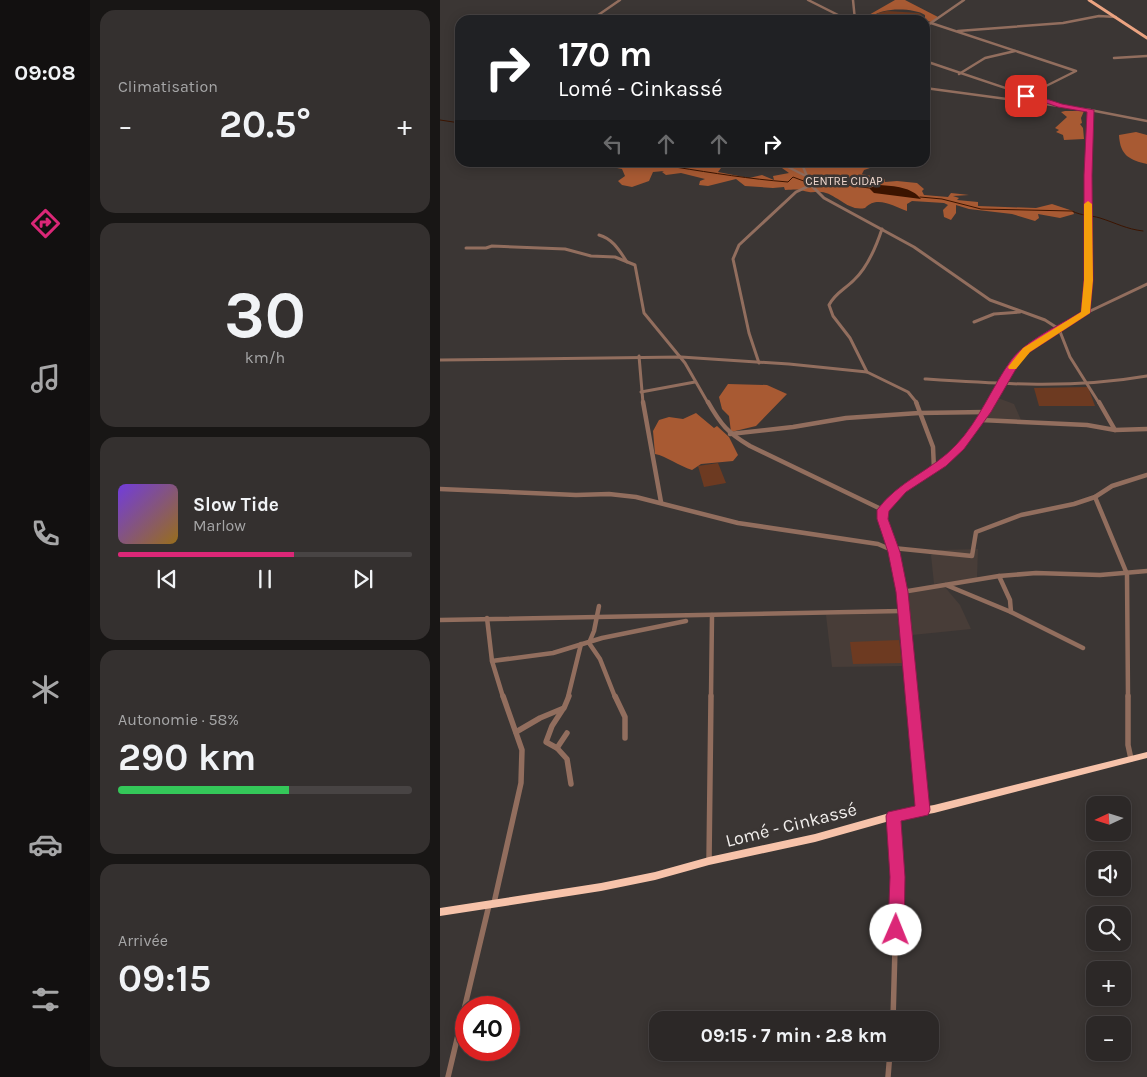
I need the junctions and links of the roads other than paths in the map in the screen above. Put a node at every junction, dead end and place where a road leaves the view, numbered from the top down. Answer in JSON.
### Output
{"nodes":[{"id":1,"x":620,"y":0,"type":"edge"},
{"id":2,"x":808,"y":0,"type":"edge"},
{"id":3,"x":853,"y":0,"type":"edge"},
{"id":4,"x":964,"y":0,"type":"edge"},
{"id":5,"x":1089,"y":0,"type":"edge"},
{"id":6,"x":598,"y":15,"type":"edge"},
{"id":7,"x":838,"y":15,"type":"edge"},
{"id":8,"x":854,"y":15,"type":"edge"},
{"id":9,"x":1116,"y":17,"type":"junction"},
{"id":10,"x":930,"y":23,"type":"joint"},
{"id":11,"x":954,"y":32,"type":"junction"},
{"id":12,"x":1147,"y":38,"type":"edge"},
{"id":13,"x":1015,"y":51,"type":"junction"},
{"id":14,"x":1147,"y":56,"type":"edge"},
{"id":15,"x":1114,"y":58,"type":"dead end"},
{"id":16,"x":930,"y":63,"type":"edge"},
{"id":17,"x":959,"y":74,"type":"junction"},
{"id":18,"x":930,"y":89,"type":"edge"},
{"id":19,"x":1027,"y":95,"type":"junction"},
{"id":20,"x":1061,"y":106,"type":"junction"},
{"id":21,"x":1090,"y":110,"type":"junction"},
{"id":22,"x":1147,"y":121,"type":"edge"},
{"id":23,"x":788,"y":167,"type":"edge"},
{"id":24,"x":802,"y":167,"type":"edge"},
{"id":25,"x":804,"y":175,"type":"junction"},
{"id":26,"x":810,"y":184,"type":"junction"},
{"id":27,"x":882,"y":229,"type":"junction"},
{"id":28,"x":598,"y":235,"type":"dead end"},
{"id":29,"x":466,"y":248,"type":"dead end"},
{"id":30,"x":627,"y":262,"type":"junction"},
{"id":31,"x":1147,"y":284,"type":"edge"},
{"id":32,"x":1022,"y":312,"type":"junction"},
{"id":33,"x":1086,"y":313,"type":"junction"},
{"id":34,"x":974,"y":322,"type":"dead end"},
{"id":35,"x":1059,"y":329,"type":"junction"},
{"id":36,"x":639,"y":356,"type":"junction"},
{"id":37,"x":681,"y":357,"type":"junction"},
{"id":38,"x":440,"y":360,"type":"edge"},
{"id":39,"x":759,"y":362,"type":"junction"},
{"id":40,"x":867,"y":372,"type":"junction"},
{"id":41,"x":1147,"y":376,"type":"edge"},
{"id":42,"x":924,"y":379,"type":"dead end"},
{"id":43,"x":695,"y":382,"type":"junction"},
{"id":44,"x":1002,"y":385,"type":"junction"},
{"id":45,"x":1089,"y":385,"type":"junction"},
{"id":46,"x":641,"y":392,"type":"junction"},
{"id":47,"x":986,"y":412,"type":"junction"},
{"id":48,"x":919,"y":413,"type":"junction"},
{"id":49,"x":981,"y":420,"type":"junction"},
{"id":50,"x":1147,"y":429,"type":"edge"},
{"id":51,"x":1116,"y":430,"type":"junction"},
{"id":52,"x":730,"y":434,"type":"junction"},
{"id":53,"x":934,"y":469,"type":"junction"},
{"id":54,"x":1147,"y":475,"type":"edge"},
{"id":55,"x":440,"y":488,"type":"edge"},
{"id":56,"x":1095,"y":497,"type":"junction"},
{"id":57,"x":661,"y":502,"type":"junction"},
{"id":58,"x":883,"y":510,"type":"junction"},
{"id":59,"x":894,"y":550,"type":"junction"},
{"id":60,"x":1147,"y":571,"type":"edge"},
{"id":61,"x":1127,"y":574,"type":"junction"},
{"id":62,"x":999,"y":576,"type":"junction"},
{"id":63,"x":944,"y":584,"type":"junction"},
{"id":64,"x":902,"y":592,"type":"junction"},
{"id":65,"x":599,"y":606,"type":"dead end"},
{"id":66,"x":902,"y":611,"type":"junction"},
{"id":67,"x":1011,"y":612,"type":"junction"},
{"id":68,"x":712,"y":615,"type":"junction"},
{"id":69,"x":597,"y":617,"type":"junction"},
{"id":70,"x":487,"y":618,"type":"junction"},
{"id":71,"x":440,"y":620,"type":"edge"},
{"id":72,"x":686,"y":621,"type":"dead end"},
{"id":73,"x":590,"y":641,"type":"junction"},
{"id":74,"x":582,"y":644,"type":"junction"},
{"id":75,"x":1083,"y":648,"type":"dead end"},
{"id":76,"x":492,"y":661,"type":"junction"},
{"id":77,"x":564,"y":708,"type":"junction"},
{"id":78,"x":516,"y":732,"type":"junction"},
{"id":79,"x":567,"y":733,"type":"dead end"},
{"id":80,"x":625,"y":738,"type":"dead end"},
{"id":81,"x":557,"y":748,"type":"junction"},
{"id":82,"x":1147,"y":756,"type":"edge"},
{"id":83,"x":1131,"y":760,"type":"junction"},
{"id":84,"x":571,"y":784,"type":"dead end"},
{"id":85,"x":923,"y":810,"type":"junction"},
{"id":86,"x":893,"y":816,"type":"junction"},
{"id":87,"x":709,"y":861,"type":"junction"},
{"id":88,"x":491,"y":905,"type":"junction"},
{"id":89,"x":440,"y":912,"type":"edge"},
{"id":90,"x":893,"y":1011,"type":"edge"},
{"id":91,"x":889,"y":1061,"type":"edge"},
{"id":92,"x":448,"y":1077,"type":"edge"},
{"id":93,"x":888,"y":1077,"type":"edge"}],
"edges":[{"from":1,"to":6,"type":"street"},
{"from":2,"to":7,"type":"street"},
{"from":3,"to":8,"type":"street"},
{"from":4,"to":10,"type":"street"},
{"from":5,"to":9,"type":"main road"},
{"from":9,"to":11,"type":"street"},
{"from":9,"to":12,"type":"main road"},
{"from":10,"to":11,"type":"street"},
{"from":11,"to":13,"type":"street"},
{"from":13,"to":17,"type":"street"},
{"from":13,"to":19,"type":"street"},
{"from":14,"to":15,"type":"street"},
{"from":16,"to":17,"type":"street"},
{"from":17,"to":19,"type":"street"},
{"from":18,"to":20,"type":"street"},
{"from":19,"to":20,"type":"street"},
{"from":20,"to":21,"type":"street"},
{"from":21,"to":22,"type":"street"},
{"from":21,"to":33,"type":"street"},
{"from":23,"to":25,"type":"street"},
{"from":24,"to":25,"type":"street"},
{"from":25,"to":26,"type":"street"},
{"from":26,"to":27,"type":"street"},
{"from":26,"to":39,"type":"street"},
{"from":27,"to":32,"type":"street"},
{"from":27,"to":40,"type":"street"},
{"from":28,"to":30,"type":"street"},
{"from":29,"to":30,"type":"street"},
{"from":30,"to":37,"type":"street"},
{"from":31,"to":33,"type":"street"},
{"from":32,"to":34,"type":"street"},
{"from":32,"to":35,"type":"street"},
{"from":33,"to":35,"type":"street"},
{"from":35,"to":44,"type":"street"},
{"from":35,"to":45,"type":"street"},
{"from":36,"to":37,"type":"street"},
{"from":36,"to":38,"type":"street"},
{"from":36,"to":46,"type":"street"},
{"from":37,"to":39,"type":"street"},
{"from":37,"to":43,"type":"street"},
{"from":39,"to":40,"type":"street"},
{"from":40,"to":48,"type":"street"},
{"from":41,"to":45,"type":"street"},
{"from":42,"to":44,"type":"street"},
{"from":43,"to":46,"type":"street"},
{"from":43,"to":52,"type":"street"},
{"from":44,"to":45,"type":"street"},
{"from":44,"to":47,"type":"street"},
{"from":45,"to":51,"type":"street"},
{"from":46,"to":57,"type":"street"},
{"from":47,"to":48,"type":"street"},
{"from":47,"to":49,"type":"street"},
{"from":48,"to":52,"type":"street"},
{"from":48,"to":53,"type":"street"},
{"from":49,"to":51,"type":"street"},
{"from":49,"to":53,"type":"street"},
{"from":50,"to":51,"type":"street"},
{"from":52,"to":58,"type":"street"},
{"from":53,"to":58,"type":"street"},
{"from":54,"to":56,"type":"street"},
{"from":55,"to":57,"type":"street"},
{"from":56,"to":59,"type":"street"},
{"from":56,"to":61,"type":"street"},
{"from":57,"to":59,"type":"street"},
{"from":58,"to":59,"type":"street"},
{"from":59,"to":64,"type":"street"},
{"from":60,"to":61,"type":"street"},
{"from":61,"to":62,"type":"street"},
{"from":61,"to":83,"type":"street"},
{"from":62,"to":63,"type":"street"},
{"from":62,"to":67,"type":"street"},
{"from":63,"to":64,"type":"street"},
{"from":63,"to":67,"type":"street"},
{"from":64,"to":66,"type":"street"},
{"from":65,"to":69,"type":"street"},
{"from":66,"to":68,"type":"street"},
{"from":66,"to":85,"type":"street"},
{"from":67,"to":75,"type":"street"},
{"from":68,"to":69,"type":"street"},
{"from":68,"to":87,"type":"street"},
{"from":69,"to":70,"type":"street"},
{"from":69,"to":73,"type":"street"},
{"from":70,"to":71,"type":"street"},
{"from":70,"to":76,"type":"street"},
{"from":72,"to":73,"type":"street"},
{"from":73,"to":74,"type":"street"},
{"from":73,"to":80,"type":"street"},
{"from":74,"to":76,"type":"street"},
{"from":74,"to":77,"type":"street"},
{"from":76,"to":78,"type":"street"},
{"from":77,"to":78,"type":"street"},
{"from":77,"to":81,"type":"street"},
{"from":78,"to":88,"type":"street"},
{"from":79,"to":81,"type":"street"},
{"from":81,"to":84,"type":"street"},
{"from":82,"to":83,"type":"highway","name":"Lomé - Cinkassé"},
{"from":83,"to":85,"type":"highway","name":"Lomé - Cinkassé"},
{"from":85,"to":86,"type":"highway","name":"Lomé - Cinkassé"},
{"from":86,"to":87,"type":"highway","name":"Lomé - Cinkassé"},
{"from":86,"to":90,"type":"street"},
{"from":87,"to":88,"type":"highway","name":"Lomé - Cinkassé"},
{"from":88,"to":89,"type":"highway","name":"Lomé - Cinkassé"},
{"from":88,"to":92,"type":"street"},
{"from":91,"to":93,"type":"street"}]}
